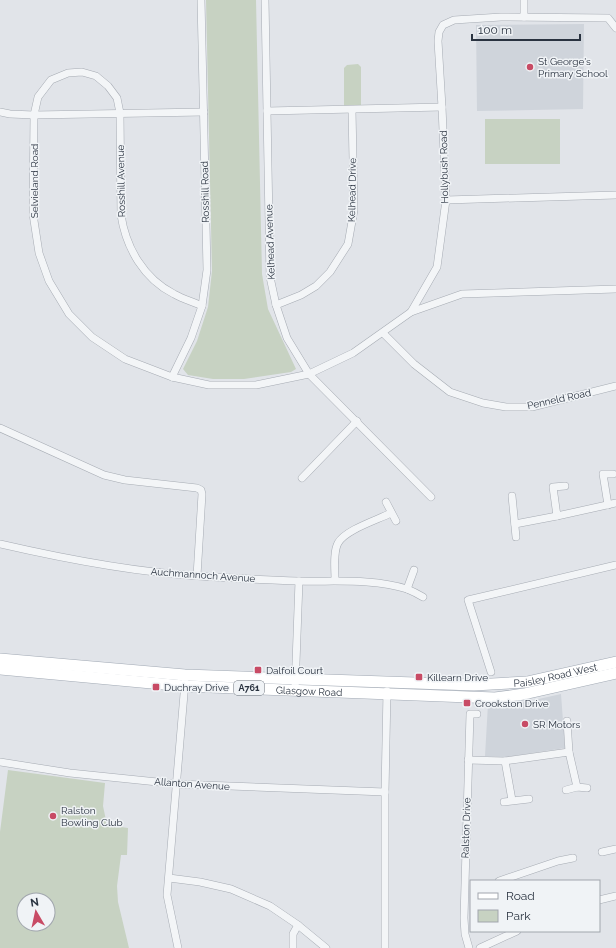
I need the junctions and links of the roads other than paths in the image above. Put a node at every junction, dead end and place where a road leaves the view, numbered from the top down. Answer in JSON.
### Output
{"nodes":[{"id":1,"x":202,"y":0,"type":"edge"},
{"id":2,"x":265,"y":0,"type":"edge"},
{"id":3,"x":524,"y":0,"type":"edge"},
{"id":4,"x":524,"y":17,"type":"junction"},
{"id":5,"x":616,"y":28,"type":"edge"},
{"id":6,"x":442,"y":107,"type":"junction"},
{"id":7,"x":352,"y":110,"type":"junction"},
{"id":8,"x":267,"y":111,"type":"junction"},
{"id":9,"x":0,"y":112,"type":"edge"},
{"id":10,"x":204,"y":112,"type":"junction"},
{"id":11,"x":120,"y":113,"type":"junction"},
{"id":12,"x":34,"y":115,"type":"junction"},
{"id":13,"x":616,"y":195,"type":"edge"},
{"id":14,"x":446,"y":200,"type":"junction"},
{"id":15,"x":616,"y":289,"type":"edge"},
{"id":16,"x":276,"y":305,"type":"junction"},
{"id":17,"x":202,"y":306,"type":"junction"},
{"id":18,"x":411,"y":312,"type":"junction"},
{"id":19,"x":383,"y":333,"type":"junction"},
{"id":20,"x":309,"y":374,"type":"junction"},
{"id":21,"x":172,"y":377,"type":"junction"},
{"id":22,"x":616,"y":386,"type":"edge"},
{"id":23,"x":357,"y":421,"type":"junction"},
{"id":24,"x":0,"y":428,"type":"edge"},
{"id":25,"x":613,"y":474,"type":"dead end"},
{"id":26,"x":302,"y":478,"type":"dead end"},
{"id":27,"x":565,"y":486,"type":"dead end"},
{"id":28,"x":512,"y":496,"type":"dead end"},
{"id":29,"x":431,"y":497,"type":"dead end"},
{"id":30,"x":386,"y":502,"type":"dead end"},
{"id":31,"x":616,"y":503,"type":"edge"},
{"id":32,"x":608,"y":505,"type":"junction"},
{"id":33,"x":391,"y":513,"type":"junction"},
{"id":34,"x":557,"y":516,"type":"junction"},
{"id":35,"x":396,"y":522,"type":"dead end"},
{"id":36,"x":515,"y":524,"type":"junction"},
{"id":37,"x":516,"y":537,"type":"dead end"},
{"id":38,"x":0,"y":544,"type":"edge"},
{"id":39,"x":616,"y":565,"type":"edge"},
{"id":40,"x":414,"y":570,"type":"dead end"},
{"id":41,"x":197,"y":576,"type":"junction"},
{"id":42,"x":335,"y":580,"type":"junction"},
{"id":43,"x":299,"y":581,"type":"junction"},
{"id":44,"x":407,"y":589,"type":"junction"},
{"id":45,"x":423,"y":597,"type":"dead end"},
{"id":46,"x":0,"y":659,"type":"edge"},
{"id":47,"x":616,"y":662,"type":"edge"},
{"id":48,"x":0,"y":670,"type":"edge"},
{"id":49,"x":491,"y":672,"type":"dead end"},
{"id":50,"x":616,"y":674,"type":"edge"},
{"id":51,"x":185,"y":681,"type":"junction"},
{"id":52,"x":551,"y":683,"type":"junction"},
{"id":53,"x":494,"y":684,"type":"joint"},
{"id":54,"x":295,"y":685,"type":"junction"},
{"id":55,"x":387,"y":688,"type":"junction"},
{"id":56,"x":500,"y":697,"type":"joint"},
{"id":57,"x":477,"y":714,"type":"dead end"},
{"id":58,"x":567,"y":721,"type":"dead end"},
{"id":59,"x":569,"y":752,"type":"junction"},
{"id":60,"x":468,"y":760,"type":"junction"},
{"id":61,"x":506,"y":761,"type":"junction"},
{"id":62,"x":0,"y":762,"type":"edge"},
{"id":63,"x":177,"y":784,"type":"junction"},
{"id":64,"x":577,"y":787,"type":"junction"},
{"id":65,"x":587,"y":788,"type":"dead end"},
{"id":66,"x":566,"y":790,"type":"dead end"},
{"id":67,"x":385,"y":792,"type":"junction"},
{"id":68,"x":529,"y":798,"type":"dead end"},
{"id":69,"x":512,"y":800,"type":"junction"},
{"id":70,"x":504,"y":802,"type":"dead end"},
{"id":71,"x":612,"y":847,"type":"edge"},
{"id":72,"x":602,"y":852,"type":"dead end"},
{"id":73,"x":573,"y":858,"type":"dead end"},
{"id":74,"x":169,"y":878,"type":"junction"},
{"id":75,"x":502,"y":880,"type":"edge"},
{"id":76,"x":468,"y":888,"type":"edge"},
{"id":77,"x":616,"y":896,"type":"edge"},
{"id":78,"x":600,"y":900,"type":"edge"},
{"id":79,"x":298,"y":925,"type":"junction"},
{"id":80,"x":515,"y":932,"type":"edge"},
{"id":81,"x":178,"y":948,"type":"edge"},
{"id":82,"x":293,"y":948,"type":"edge"},
{"id":83,"x":326,"y":948,"type":"edge"},
{"id":84,"x":385,"y":948,"type":"edge"},
{"id":85,"x":470,"y":948,"type":"edge"},
{"id":86,"x":480,"y":948,"type":"edge"}],
"edges":[{"from":1,"to":10,"type":"street","name":"Rosshill Road"},
{"from":2,"to":8,"type":"street","name":"Kelhead Avenue"},
{"from":3,"to":4,"type":"street"},
{"from":4,"to":5,"type":"street","name":"Hollybush Road"},
{"from":4,"to":6,"type":"street","name":"Hollybush Road"},
{"from":6,"to":7,"type":"street"},
{"from":6,"to":14,"type":"street","name":"Hollybush Road"},
{"from":7,"to":8,"type":"street"},
{"from":7,"to":16,"type":"street","name":"Kelhead Drive"},
{"from":8,"to":16,"type":"street","name":"Kelhead Avenue"},
{"from":9,"to":12,"type":"street"},
{"from":10,"to":11,"type":"street"},
{"from":10,"to":17,"type":"street","name":"Rosshill Road"},
{"from":11,"to":12,"type":"street"},
{"from":11,"to":12,"type":"street","name":"Rosshill Avenue"},
{"from":11,"to":17,"type":"street","name":"Rosshill Avenue"},
{"from":12,"to":21,"type":"street","name":"Selvieland Road"},
{"from":13,"to":14,"type":"street"},
{"from":14,"to":18,"type":"street","name":"Hollybush Road"},
{"from":15,"to":18,"type":"street"},
{"from":16,"to":20,"type":"street","name":"Kelhead Avenue"},
{"from":17,"to":21,"type":"street","name":"Rosshill Road"},
{"from":18,"to":19,"type":"street","name":"Hollybush Road"},
{"from":19,"to":20,"type":"street","name":"Hollybush Road"},
{"from":19,"to":22,"type":"street","name":"Penneld Road"},
{"from":20,"to":21,"type":"street","name":"Selvieland Road"},
{"from":20,"to":23,"type":"street","name":"Kelhead Avenue"},
{"from":23,"to":26,"type":"street"},
{"from":23,"to":29,"type":"street","name":"Kelhead Avenue"},
{"from":24,"to":41,"type":"street"},
{"from":25,"to":32,"type":"street"},
{"from":27,"to":34,"type":"street"},
{"from":28,"to":36,"type":"street"},
{"from":30,"to":33,"type":"street"},
{"from":31,"to":32,"type":"street"},
{"from":32,"to":34,"type":"street"},
{"from":33,"to":35,"type":"street"},
{"from":33,"to":42,"type":"street"},
{"from":34,"to":36,"type":"street"},
{"from":36,"to":37,"type":"street"},
{"from":38,"to":41,"type":"street","name":"Auchmannoch Avenue"},
{"from":39,"to":49,"type":"street"},
{"from":40,"to":44,"type":"street"},
{"from":41,"to":43,"type":"street","name":"Auchmannoch Avenue"},
{"from":42,"to":43,"type":"street","name":"Auchmannoch Avenue"},
{"from":42,"to":44,"type":"street","name":"Auchmannoch Avenue"},
{"from":43,"to":54,"type":"street"},
{"from":44,"to":45,"type":"street","name":"Auchmannoch Avenue"},
{"from":46,"to":51,"type":"main road","name":"Glasgow Road","number":"A761"},
{"from":47,"to":52,"type":"main road","name":"Paisley Road West","number":"A761"},
{"from":48,"to":51,"type":"main road","name":"Glasgow Road","number":"A761"},
{"from":50,"to":52,"type":"main road","name":"Paisley Road West","number":"A761"},
{"from":51,"to":54,"type":"main road","name":"Glasgow Road","number":"A761"},
{"from":51,"to":63,"type":"street"},
{"from":52,"to":53,"type":"main road","name":"Paisley Road West","number":"A761"},
{"from":52,"to":56,"type":"main road","name":"Paisley Road West","number":"A761"},
{"from":53,"to":55,"type":"main road","name":"Glasgow Road","number":"A761"},
{"from":54,"to":55,"type":"main road","name":"Glasgow Road","number":"A761"},
{"from":55,"to":56,"type":"main road","name":"Glasgow Road","number":"A761"},
{"from":55,"to":67,"type":"street"},
{"from":57,"to":60,"type":"street","name":"Ralston Drive"},
{"from":58,"to":59,"type":"street"},
{"from":59,"to":61,"type":"street"},
{"from":59,"to":64,"type":"street"},
{"from":60,"to":61,"type":"street"},
{"from":60,"to":76,"type":"street","name":"Ralston Drive"},
{"from":61,"to":69,"type":"street"},
{"from":62,"to":63,"type":"street","name":"Allanton Avenue"},
{"from":63,"to":67,"type":"street","name":"Allanton Avenue"},
{"from":63,"to":74,"type":"street"},
{"from":64,"to":65,"type":"street"},
{"from":64,"to":66,"type":"street"},
{"from":67,"to":84,"type":"street"},
{"from":68,"to":69,"type":"street"},
{"from":69,"to":70,"type":"street"},
{"from":71,"to":72,"type":"street"},
{"from":73,"to":75,"type":"street"},
{"from":74,"to":79,"type":"street"},
{"from":74,"to":81,"type":"street"},
{"from":76,"to":85,"type":"street","name":"Ralston Drive"},
{"from":77,"to":78,"type":"street"},
{"from":79,"to":82,"type":"street"},
{"from":79,"to":83,"type":"street"},
{"from":80,"to":86,"type":"street"}]}
